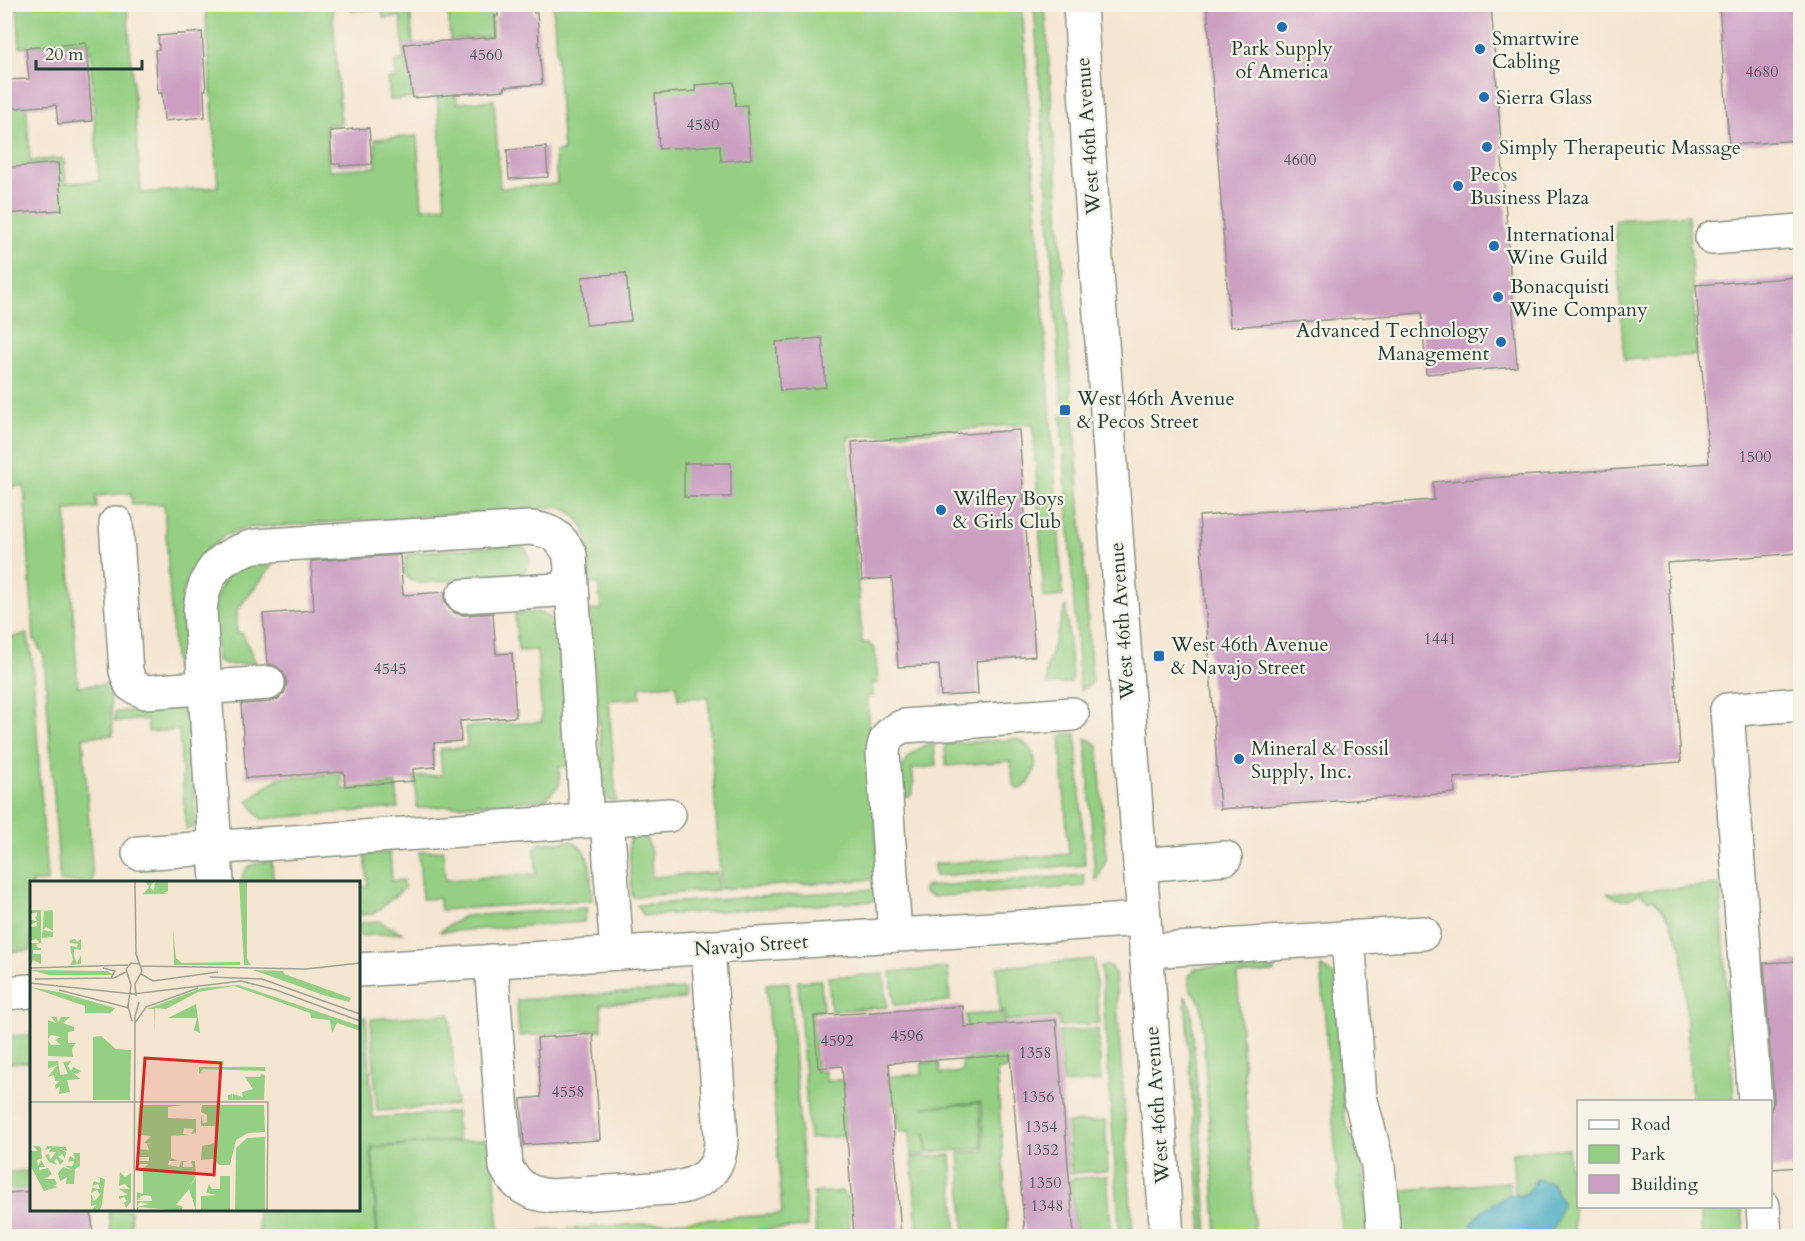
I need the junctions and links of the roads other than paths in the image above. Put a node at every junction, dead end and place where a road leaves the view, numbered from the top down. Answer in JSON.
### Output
{"nodes":[{"id":1,"x":1080,"y":4,"type":"edge"},
{"id":2,"x":1800,"y":231,"type":"edge"},
{"id":3,"x":1712,"y":238,"type":"dead end"},
{"id":4,"x":116,"y":523,"type":"dead end"},
{"id":5,"x":572,"y":589,"type":"junction"},
{"id":6,"x":463,"y":596,"type":"dead end"},
{"id":7,"x":268,"y":683,"type":"dead end"},
{"id":8,"x":204,"y":688,"type":"junction"},
{"id":9,"x":1800,"y":704,"type":"edge"},
{"id":10,"x":1058,"y":715,"type":"dead end"},
{"id":11,"x":669,"y":815,"type":"dead end"},
{"id":12,"x":597,"y":820,"type":"junction"},
{"id":13,"x":214,"y":848,"type":"junction"},
{"id":14,"x":139,"y":853,"type":"dead end"},
{"id":15,"x":1225,"y":858,"type":"dead end"},
{"id":16,"x":1140,"y":865,"type":"junction"},
{"id":17,"x":217,"y":881,"type":"edge"},
{"id":18,"x":1144,"y":919,"type":"junction"},
{"id":19,"x":1424,"y":933,"type":"dead end"},
{"id":20,"x":895,"y":935,"type":"junction"},
{"id":21,"x":1348,"y":938,"type":"junction"},
{"id":22,"x":708,"y":947,"type":"junction"},
{"id":23,"x":1146,"y":951,"type":"junction"},
{"id":24,"x":617,"y":953,"type":"junction"},
{"id":25,"x":491,"y":961,"type":"junction"},
{"id":26,"x":360,"y":970,"type":"edge"},
{"id":27,"x":30,"y":991,"type":"edge"},
{"id":28,"x":4,"y":993,"type":"edge"},
{"id":29,"x":1755,"y":1100,"type":"edge"},
{"id":30,"x":1763,"y":1208,"type":"edge"},
{"id":31,"x":1167,"y":1236,"type":"edge"},
{"id":32,"x":1384,"y":1236,"type":"edge"},
{"id":33,"x":1765,"y":1236,"type":"edge"}],
"edges":[{"from":1,"to":16,"type":"street","name":"West 46th Avenue"},
{"from":2,"to":3,"type":"street"},
{"from":4,"to":8,"type":"street"},
{"from":5,"to":6,"type":"street"},
{"from":5,"to":8,"type":"street"},
{"from":5,"to":12,"type":"street"},
{"from":7,"to":8,"type":"street"},
{"from":8,"to":13,"type":"street"},
{"from":9,"to":29,"type":"street"},
{"from":10,"to":20,"type":"street"},
{"from":11,"to":12,"type":"street"},
{"from":12,"to":13,"type":"street"},
{"from":12,"to":24,"type":"street"},
{"from":13,"to":14,"type":"street"},
{"from":13,"to":17,"type":"street"},
{"from":15,"to":16,"type":"street"},
{"from":16,"to":18,"type":"street","name":"West 46th Avenue"},
{"from":18,"to":20,"type":"street","name":"Navajo Street"},
{"from":18,"to":23,"type":"street","name":"West 46th Avenue"},
{"from":19,"to":21,"type":"street"},
{"from":20,"to":22,"type":"street","name":"Navajo Street"},
{"from":21,"to":23,"type":"street"},
{"from":21,"to":32,"type":"street"},
{"from":22,"to":24,"type":"street","name":"Navajo Street"},
{"from":22,"to":25,"type":"street"},
{"from":23,"to":31,"type":"street","name":"West 46th Avenue"},
{"from":24,"to":25,"type":"street","name":"Navajo Street"},
{"from":25,"to":26,"type":"street","name":"Navajo Street"},
{"from":27,"to":28,"type":"street"},
{"from":30,"to":33,"type":"street"}]}
